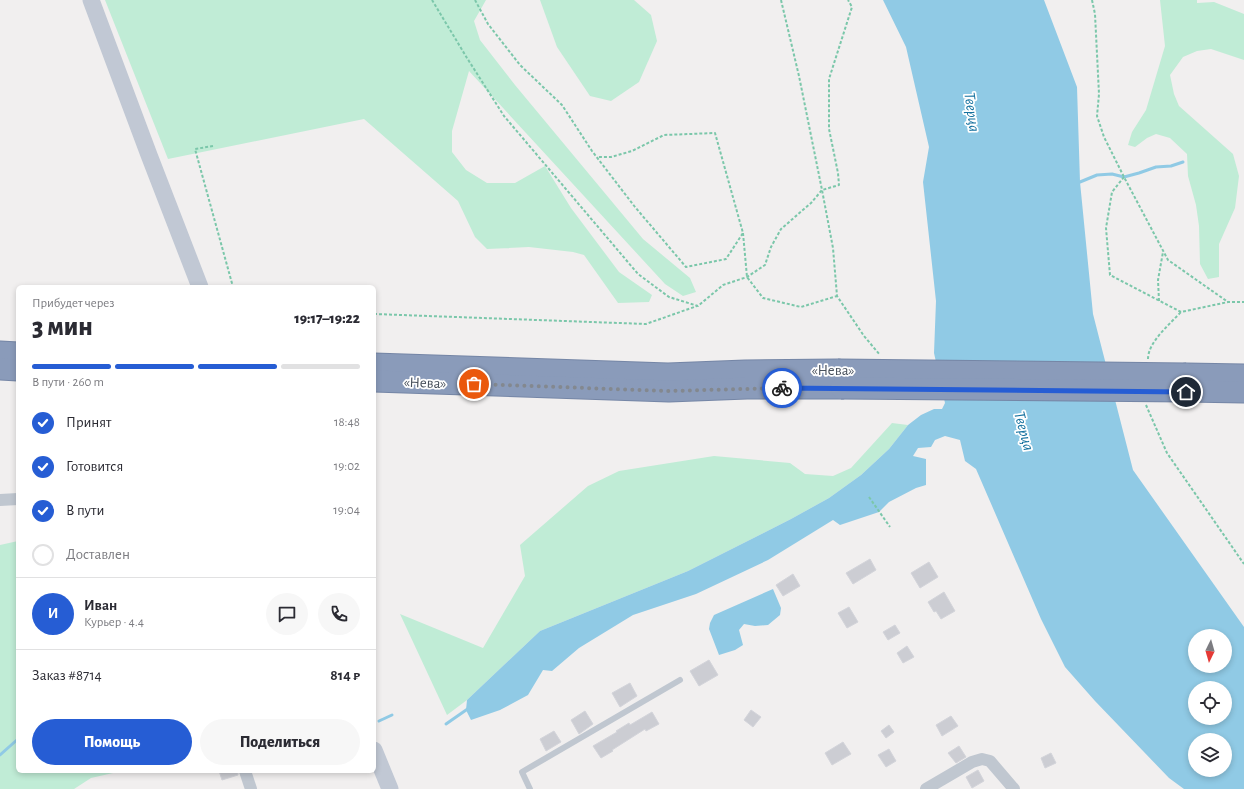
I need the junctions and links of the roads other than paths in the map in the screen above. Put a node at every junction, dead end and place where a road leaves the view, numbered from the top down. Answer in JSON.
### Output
{"nodes":[{"id":1,"x":91,"y":0,"type":"edge"},
{"id":2,"x":199,"y":285,"type":"edge"},
{"id":3,"x":0,"y":352,"type":"edge"},
{"id":4,"x":16,"y":353,"type":"edge"},
{"id":5,"x":376,"y":364,"type":"edge"},
{"id":6,"x":0,"y":369,"type":"edge"},
{"id":7,"x":16,"y":370,"type":"edge"},
{"id":8,"x":1244,"y":375,"type":"edge"},
{"id":9,"x":840,"y":379,"type":"junction"},
{"id":10,"x":376,"y":381,"type":"edge"},
{"id":11,"x":1186,"y":383,"type":"junction"},
{"id":12,"x":1244,"y":392,"type":"edge"},
{"id":13,"x":16,"y":499,"type":"edge"},
{"id":14,"x":0,"y":500,"type":"edge"},
{"id":15,"x":680,"y":680,"type":"dead end"},
{"id":16,"x":376,"y":755,"type":"edge"},
{"id":17,"x":246,"y":773,"type":"edge"},
{"id":18,"x":250,"y":789,"type":"edge"},
{"id":19,"x":390,"y":789,"type":"edge"},
{"id":20,"x":530,"y":789,"type":"edge"},
{"id":21,"x":926,"y":789,"type":"edge"},
{"id":22,"x":1014,"y":789,"type":"edge"}],
"edges":[{"from":1,"to":2,"type":"main road"},
{"from":3,"to":4,"type":"highway"},
{"from":5,"to":9,"type":"highway","name":"«Нева»"},
{"from":6,"to":7,"type":"highway"},
{"from":8,"to":11,"type":"highway","name":"«Нева»"},
{"from":9,"to":10,"type":"highway","name":"«Нева»"},
{"from":9,"to":11,"type":"highway","name":"«Нева»","bridge":true},
{"from":11,"to":12,"type":"highway","name":"«Нева»"},
{"from":13,"to":14,"type":"street"},
{"from":15,"to":20,"type":"lane"},
{"from":16,"to":19,"type":"main road"},
{"from":17,"to":18,"type":"street"},
{"from":21,"to":22,"type":"street"}]}
